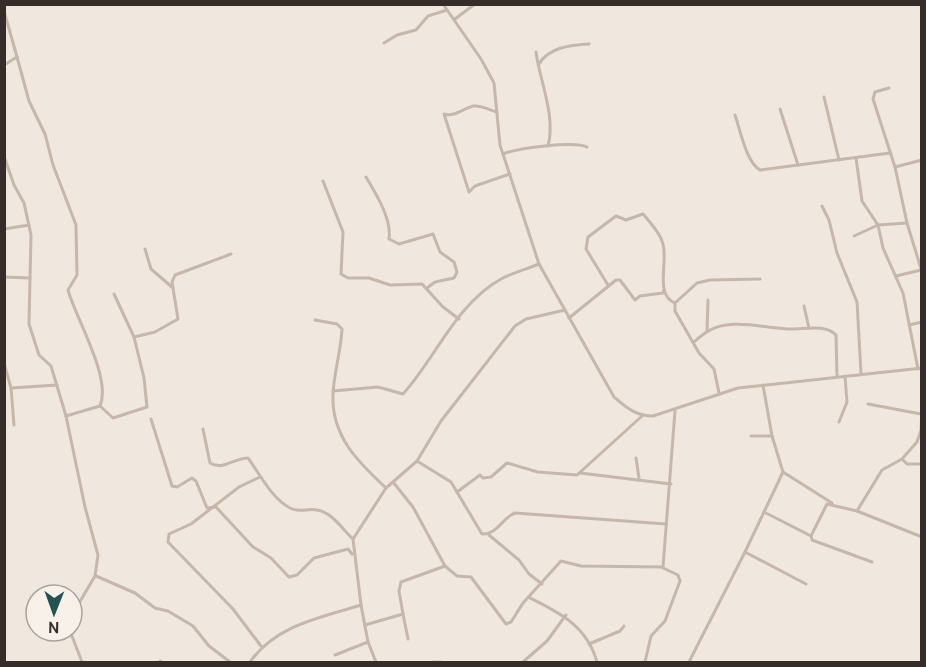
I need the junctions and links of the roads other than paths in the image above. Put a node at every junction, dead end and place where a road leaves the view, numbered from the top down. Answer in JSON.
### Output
{"nodes":[{"id":1,"x":443,"y":4,"type":"edge"},
{"id":2,"x":475,"y":4,"type":"edge"},
{"id":3,"x":447,"y":10,"type":"junction"},
{"id":4,"x":4,"y":11,"type":"edge"},
{"id":5,"x":455,"y":19,"type":"junction"},
{"id":6,"x":384,"y":43,"type":"dead end"},
{"id":7,"x":589,"y":44,"type":"dead end"},
{"id":8,"x":536,"y":51,"type":"dead end"},
{"id":9,"x":17,"y":57,"type":"junction"},
{"id":10,"x":4,"y":65,"type":"edge"},
{"id":11,"x":538,"y":66,"type":"junction"},
{"id":12,"x":889,"y":88,"type":"dead end"},
{"id":13,"x":824,"y":97,"type":"dead end"},
{"id":14,"x":780,"y":109,"type":"dead end"},
{"id":15,"x":497,"y":112,"type":"junction"},
{"id":16,"x":735,"y":114,"type":"dead end"},
{"id":17,"x":548,"y":146,"type":"junction"},
{"id":18,"x":587,"y":147,"type":"dead end"},
{"id":19,"x":890,"y":153,"type":"junction"},
{"id":20,"x":503,"y":154,"type":"junction"},
{"id":21,"x":4,"y":156,"type":"edge"},
{"id":22,"x":856,"y":158,"type":"junction"},
{"id":23,"x":839,"y":160,"type":"junction"},
{"id":24,"x":921,"y":160,"type":"edge"},
{"id":25,"x":6,"y":162,"type":"edge"},
{"id":26,"x":798,"y":165,"type":"junction"},
{"id":27,"x":895,"y":167,"type":"junction"},
{"id":28,"x":510,"y":174,"type":"junction"},
{"id":29,"x":366,"y":177,"type":"dead end"},
{"id":30,"x":323,"y":181,"type":"dead end"},
{"id":31,"x":822,"y":206,"type":"dead end"},
{"id":32,"x":907,"y":223,"type":"junction"},
{"id":33,"x":29,"y":225,"type":"junction"},
{"id":34,"x":878,"y":225,"type":"junction"},
{"id":35,"x":4,"y":229,"type":"edge"},
{"id":36,"x":854,"y":236,"type":"dead end"},
{"id":37,"x":145,"y":249,"type":"dead end"},
{"id":38,"x":231,"y":254,"type":"dead end"},
{"id":39,"x":920,"y":258,"type":"edge"},
{"id":40,"x":539,"y":264,"type":"junction"},
{"id":41,"x":921,"y":271,"type":"edge"},
{"id":42,"x":896,"y":276,"type":"junction"},
{"id":43,"x":4,"y":277,"type":"edge"},
{"id":44,"x":30,"y":278,"type":"junction"},
{"id":45,"x":760,"y":279,"type":"dead end"},
{"id":46,"x":608,"y":285,"type":"junction"},
{"id":47,"x":172,"y":288,"type":"junction"},
{"id":48,"x":427,"y":288,"type":"junction"},
{"id":49,"x":664,"y":290,"type":"junction"},
{"id":50,"x":114,"y":294,"type":"dead end"},
{"id":51,"x":708,"y":300,"type":"dead end"},
{"id":52,"x":675,"y":303,"type":"junction"},
{"id":53,"x":804,"y":306,"type":"dead end"},
{"id":54,"x":565,"y":310,"type":"junction"},
{"id":55,"x":569,"y":318,"type":"junction"},
{"id":56,"x":459,"y":319,"type":"junction"},
{"id":57,"x":315,"y":320,"type":"dead end"},
{"id":58,"x":921,"y":322,"type":"edge"},
{"id":59,"x":909,"y":325,"type":"junction"},
{"id":60,"x":809,"y":328,"type":"junction"},
{"id":61,"x":707,"y":330,"type":"junction"},
{"id":62,"x":134,"y":337,"type":"junction"},
{"id":63,"x":694,"y":342,"type":"junction"},
{"id":64,"x":4,"y":363,"type":"edge"},
{"id":65,"x":920,"y":368,"type":"edge"},
{"id":66,"x":861,"y":373,"type":"junction"},
{"id":67,"x":837,"y":376,"type":"junction"},
{"id":68,"x":845,"y":376,"type":"junction"},
{"id":69,"x":57,"y":385,"type":"junction"},
{"id":70,"x":763,"y":385,"type":"junction"},
{"id":71,"x":11,"y":388,"type":"junction"},
{"id":72,"x":333,"y":391,"type":"junction"},
{"id":73,"x":719,"y":393,"type":"junction"},
{"id":74,"x":868,"y":404,"type":"dead end"},
{"id":75,"x":100,"y":406,"type":"junction"},
{"id":76,"x":921,"y":406,"type":"edge"},
{"id":77,"x":675,"y":411,"type":"junction"},
{"id":78,"x":921,"y":414,"type":"edge"},
{"id":79,"x":66,"y":416,"type":"junction"},
{"id":80,"x":642,"y":416,"type":"junction"},
{"id":81,"x":151,"y":419,"type":"dead end"},
{"id":82,"x":839,"y":422,"type":"dead end"},
{"id":83,"x":14,"y":426,"type":"dead end"},
{"id":84,"x":202,"y":429,"type":"dead end"},
{"id":85,"x":751,"y":436,"type":"dead end"},
{"id":86,"x":772,"y":436,"type":"junction"},
{"id":87,"x":636,"y":458,"type":"dead end"},
{"id":88,"x":902,"y":459,"type":"junction"},
{"id":89,"x":417,"y":461,"type":"junction"},
{"id":90,"x":921,"y":464,"type":"edge"},
{"id":91,"x":783,"y":472,"type":"junction"},
{"id":92,"x":580,"y":473,"type":"junction"},
{"id":93,"x":260,"y":477,"type":"junction"},
{"id":94,"x":639,"y":478,"type":"junction"},
{"id":95,"x":393,"y":482,"type":"junction"},
{"id":96,"x":671,"y":484,"type":"junction"},
{"id":97,"x":386,"y":488,"type":"junction"},
{"id":98,"x":457,"y":492,"type":"junction"},
{"id":99,"x":832,"y":503,"type":"junction"},
{"id":100,"x":216,"y":507,"type":"junction"},
{"id":101,"x":857,"y":511,"type":"junction"},
{"id":102,"x":764,"y":512,"type":"junction"},
{"id":103,"x":666,"y":524,"type":"junction"},
{"id":104,"x":489,"y":534,"type":"junction"},
{"id":105,"x":811,"y":536,"type":"junction"},
{"id":106,"x":921,"y":537,"type":"edge"},
{"id":107,"x":353,"y":539,"type":"junction"},
{"id":108,"x":745,"y":552,"type":"junction"},
{"id":109,"x":354,"y":556,"type":"junction"},
{"id":110,"x":872,"y":562,"type":"dead end"},
{"id":111,"x":445,"y":567,"type":"junction"},
{"id":112,"x":663,"y":567,"type":"junction"},
{"id":113,"x":95,"y":576,"type":"junction"},
{"id":114,"x":542,"y":584,"type":"junction"},
{"id":115,"x":806,"y":584,"type":"dead end"},
{"id":116,"x":84,"y":595,"type":"edge"},
{"id":117,"x":530,"y":598,"type":"junction"},
{"id":118,"x":361,"y":605,"type":"junction"},
{"id":119,"x":403,"y":614,"type":"junction"},
{"id":120,"x":566,"y":615,"type":"junction"},
{"id":121,"x":365,"y":625,"type":"junction"},
{"id":122,"x":624,"y":627,"type":"dead end"},
{"id":123,"x":408,"y":639,"type":"dead end"},
{"id":124,"x":368,"y":642,"type":"junction"},
{"id":125,"x":76,"y":643,"type":"edge"},
{"id":126,"x":589,"y":644,"type":"junction"},
{"id":127,"x":261,"y":646,"type":"junction"},
{"id":128,"x":335,"y":655,"type":"dead end"},
{"id":129,"x":82,"y":663,"type":"edge"},
{"id":130,"x":230,"y":663,"type":"edge"},
{"id":131,"x":250,"y":663,"type":"edge"},
{"id":132,"x":376,"y":663,"type":"edge"},
{"id":133,"x":433,"y":663,"type":"edge"},
{"id":134,"x":441,"y":663,"type":"edge"},
{"id":135,"x":523,"y":663,"type":"edge"},
{"id":136,"x":597,"y":663,"type":"edge"},
{"id":137,"x":645,"y":663,"type":"edge"},
{"id":138,"x":689,"y":663,"type":"edge"}],
"edges":[{"from":1,"to":3,"type":"street"},
{"from":2,"to":5,"type":"street"},
{"from":3,"to":5,"type":"street"},
{"from":3,"to":6,"type":"street"},
{"from":4,"to":9,"type":"street"},
{"from":5,"to":15,"type":"street"},
{"from":7,"to":11,"type":"street"},
{"from":8,"to":11,"type":"street"},
{"from":9,"to":10,"type":"street"},
{"from":9,"to":75,"type":"street"},
{"from":11,"to":17,"type":"street"},
{"from":12,"to":19,"type":"street"},
{"from":13,"to":23,"type":"street"},
{"from":14,"to":26,"type":"street"},
{"from":15,"to":20,"type":"street"},
{"from":15,"to":28,"type":"street"},
{"from":16,"to":26,"type":"street"},
{"from":17,"to":18,"type":"street"},
{"from":17,"to":20,"type":"street"},
{"from":19,"to":22,"type":"street"},
{"from":19,"to":27,"type":"street"},
{"from":20,"to":28,"type":"street"},
{"from":21,"to":25,"type":"street"},
{"from":22,"to":23,"type":"street"},
{"from":22,"to":34,"type":"street"},
{"from":23,"to":26,"type":"street"},
{"from":24,"to":27,"type":"street"},
{"from":25,"to":33,"type":"street"},
{"from":27,"to":32,"type":"street"},
{"from":28,"to":40,"type":"street"},
{"from":29,"to":48,"type":"street"},
{"from":30,"to":48,"type":"street"},
{"from":31,"to":66,"type":"street"},
{"from":32,"to":34,"type":"street"},
{"from":32,"to":39,"type":"street"},
{"from":33,"to":35,"type":"street"},
{"from":33,"to":44,"type":"street"},
{"from":34,"to":36,"type":"street"},
{"from":34,"to":42,"type":"street"},
{"from":37,"to":47,"type":"street"},
{"from":38,"to":47,"type":"street"},
{"from":39,"to":41,"type":"street"},
{"from":40,"to":54,"type":"street"},
{"from":40,"to":56,"type":"street"},
{"from":41,"to":42,"type":"street"},
{"from":42,"to":59,"type":"street"},
{"from":43,"to":44,"type":"street"},
{"from":44,"to":69,"type":"street"},
{"from":45,"to":52,"type":"street"},
{"from":46,"to":49,"type":"street"},
{"from":46,"to":49,"type":"street"},
{"from":46,"to":55,"type":"street"},
{"from":47,"to":62,"type":"street"},
{"from":48,"to":56,"type":"street"},
{"from":49,"to":52,"type":"street"},
{"from":50,"to":62,"type":"street"},
{"from":51,"to":61,"type":"street"},
{"from":52,"to":63,"type":"street"},
{"from":53,"to":60,"type":"street"},
{"from":54,"to":55,"type":"street"},
{"from":54,"to":89,"type":"street"},
{"from":55,"to":80,"type":"street"},
{"from":56,"to":72,"type":"street"},
{"from":57,"to":72,"type":"street"},
{"from":58,"to":59,"type":"street"},
{"from":59,"to":65,"type":"street"},
{"from":60,"to":61,"type":"street"},
{"from":60,"to":67,"type":"street"},
{"from":61,"to":63,"type":"street"},
{"from":62,"to":75,"type":"street"},
{"from":63,"to":73,"type":"street"},
{"from":64,"to":71,"type":"street"},
{"from":65,"to":66,"type":"street"},
{"from":66,"to":68,"type":"street"},
{"from":67,"to":68,"type":"street"},
{"from":67,"to":70,"type":"street"},
{"from":68,"to":82,"type":"street"},
{"from":69,"to":71,"type":"street"},
{"from":69,"to":79,"type":"street"},
{"from":70,"to":73,"type":"street"},
{"from":70,"to":86,"type":"street"},
{"from":71,"to":83,"type":"street"},
{"from":72,"to":97,"type":"street"},
{"from":73,"to":77,"type":"street"},
{"from":74,"to":78,"type":"street"},
{"from":75,"to":79,"type":"street"},
{"from":76,"to":78,"type":"street"},
{"from":77,"to":80,"type":"street"},
{"from":77,"to":96,"type":"street"},
{"from":78,"to":88,"type":"street"},
{"from":79,"to":113,"type":"street"},
{"from":80,"to":92,"type":"street"},
{"from":81,"to":100,"type":"street"},
{"from":84,"to":93,"type":"street"},
{"from":85,"to":86,"type":"street"},
{"from":86,"to":91,"type":"street"},
{"from":87,"to":94,"type":"street"},
{"from":88,"to":90,"type":"street"},
{"from":88,"to":101,"type":"street"},
{"from":89,"to":95,"type":"street"},
{"from":89,"to":98,"type":"street"},
{"from":91,"to":99,"type":"street"},
{"from":91,"to":102,"type":"street"},
{"from":92,"to":94,"type":"street"},
{"from":92,"to":98,"type":"street"},
{"from":93,"to":100,"type":"street"},
{"from":93,"to":107,"type":"street"},
{"from":94,"to":96,"type":"street"},
{"from":95,"to":97,"type":"street"},
{"from":95,"to":111,"type":"street"},
{"from":96,"to":103,"type":"street"},
{"from":97,"to":107,"type":"street"},
{"from":98,"to":104,"type":"street"},
{"from":99,"to":101,"type":"street"},
{"from":99,"to":105,"type":"street"},
{"from":100,"to":109,"type":"street"},
{"from":100,"to":127,"type":"street"},
{"from":101,"to":106,"type":"street"},
{"from":102,"to":105,"type":"street"},
{"from":102,"to":108,"type":"street"},
{"from":103,"to":104,"type":"street"},
{"from":103,"to":112,"type":"street"},
{"from":104,"to":114,"type":"street"},
{"from":105,"to":110,"type":"street"},
{"from":107,"to":109,"type":"street"},
{"from":108,"to":115,"type":"street"},
{"from":108,"to":138,"type":"street"},
{"from":109,"to":118,"type":"street"},
{"from":111,"to":117,"type":"street"},
{"from":111,"to":119,"type":"street"},
{"from":112,"to":114,"type":"street"},
{"from":112,"to":137,"type":"street"},
{"from":113,"to":116,"type":"street"},
{"from":113,"to":130,"type":"street"},
{"from":114,"to":117,"type":"street"},
{"from":117,"to":120,"type":"street"},
{"from":118,"to":121,"type":"street"},
{"from":118,"to":127,"type":"street"},
{"from":119,"to":121,"type":"street"},
{"from":119,"to":123,"type":"street"},
{"from":120,"to":126,"type":"street"},
{"from":120,"to":135,"type":"street"},
{"from":121,"to":124,"type":"street"},
{"from":122,"to":126,"type":"street"},
{"from":124,"to":128,"type":"street"},
{"from":124,"to":132,"type":"street"},
{"from":125,"to":129,"type":"street"},
{"from":126,"to":136,"type":"street"},
{"from":127,"to":131,"type":"street"},
{"from":133,"to":134,"type":"street"}]}
